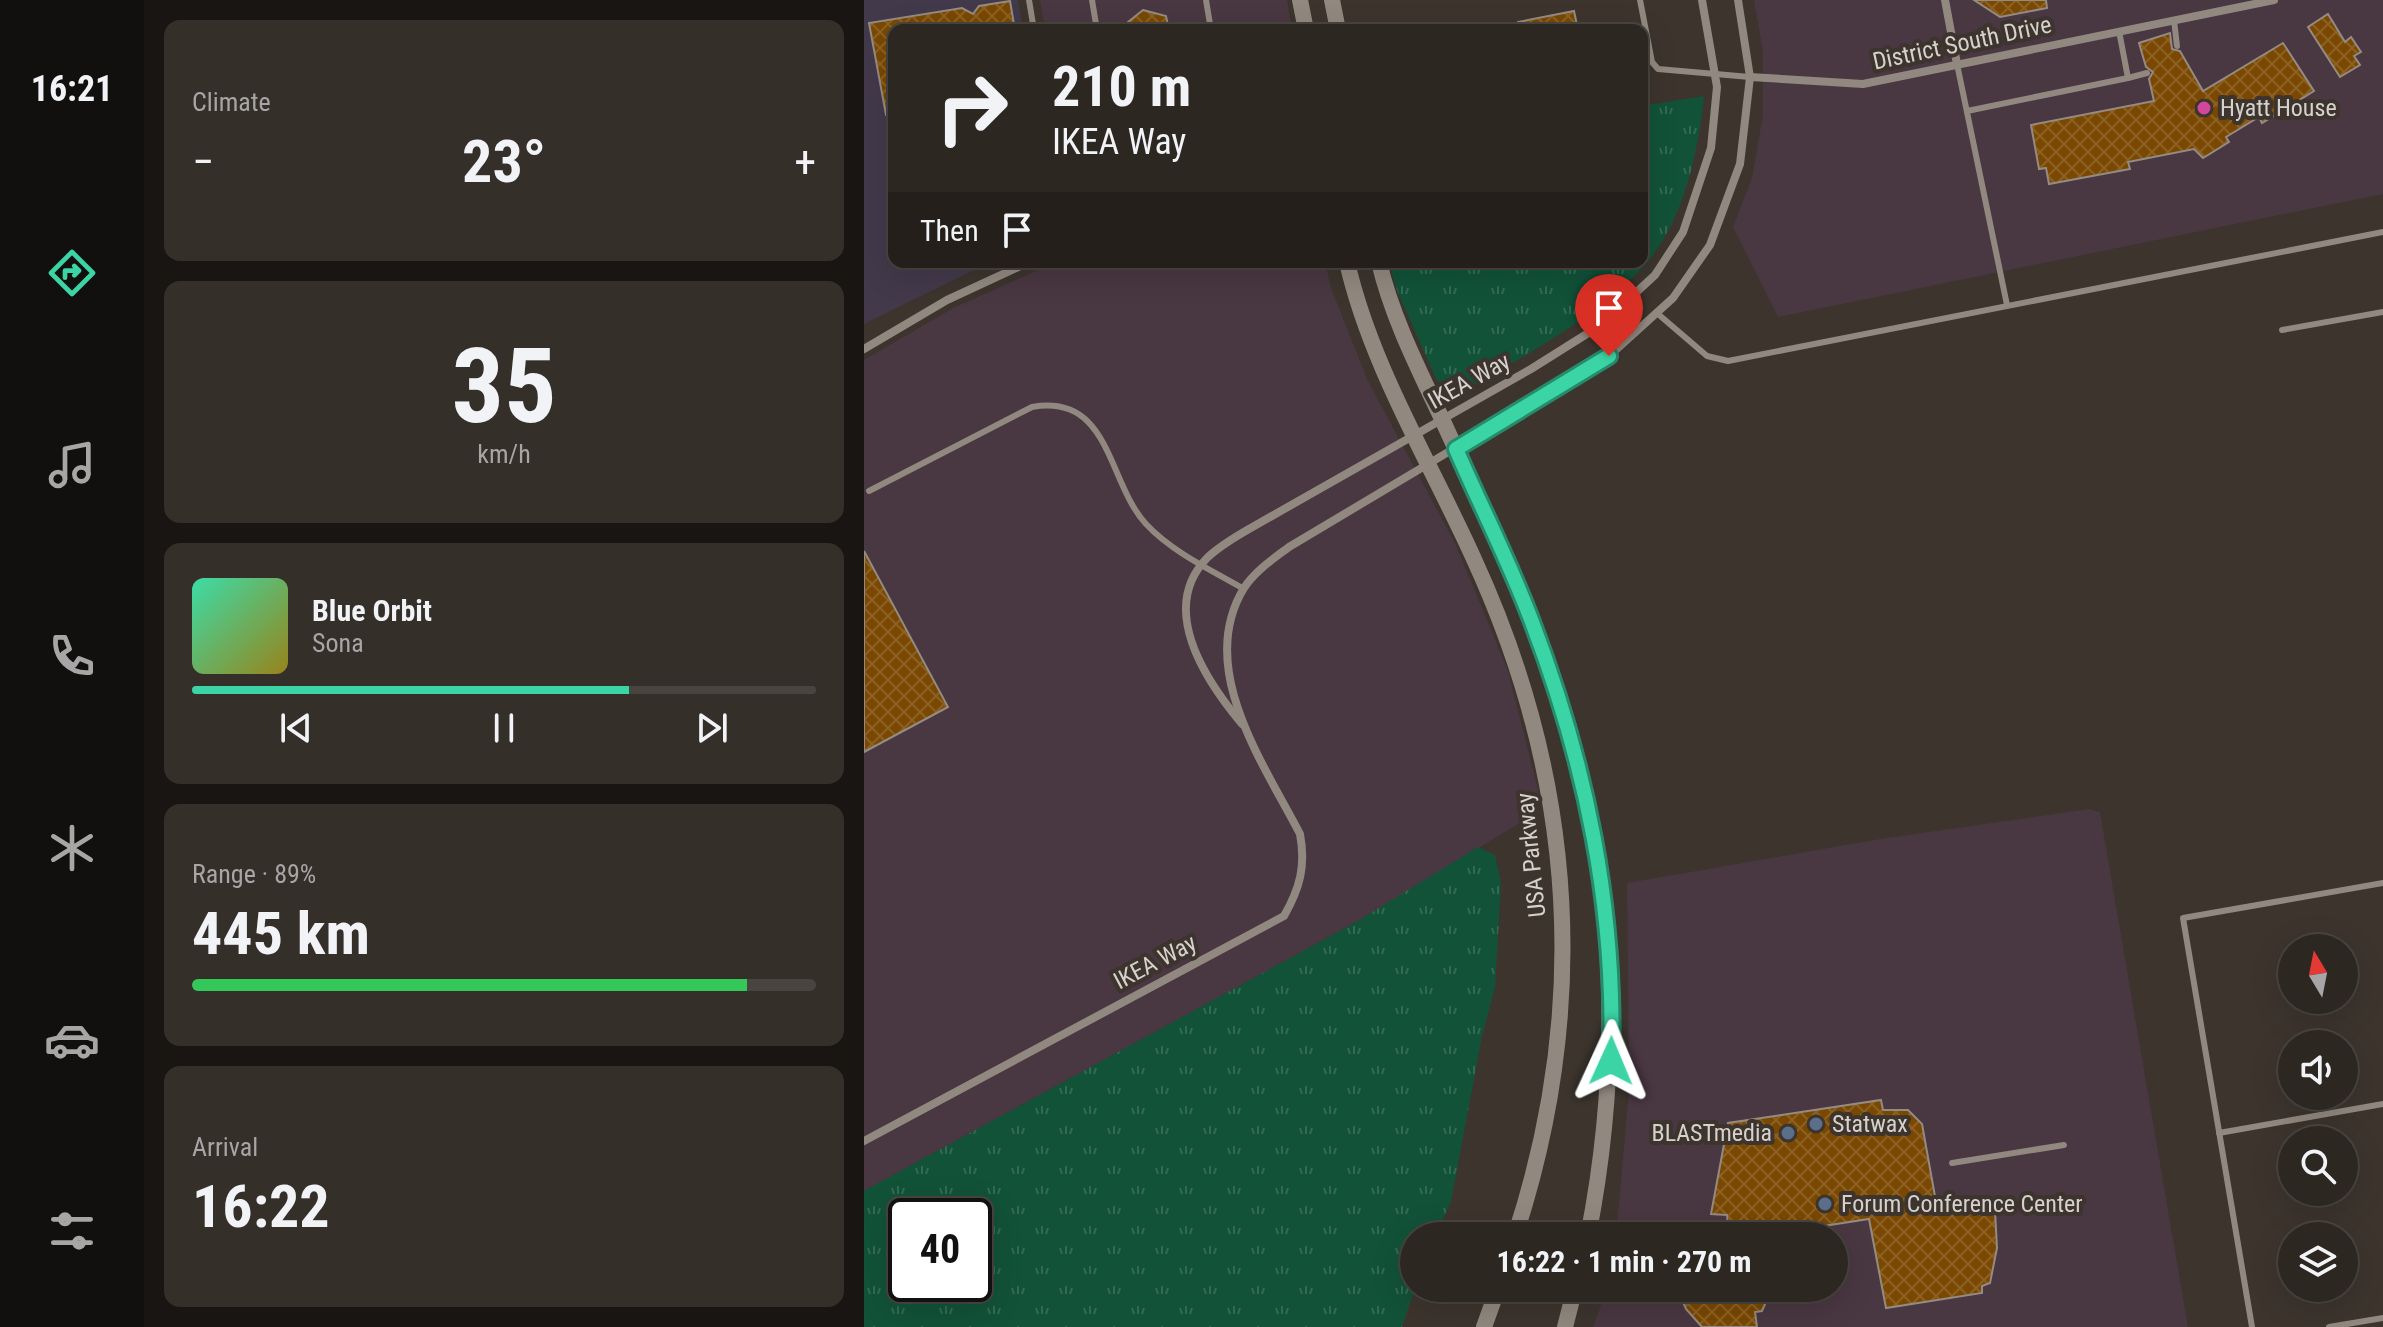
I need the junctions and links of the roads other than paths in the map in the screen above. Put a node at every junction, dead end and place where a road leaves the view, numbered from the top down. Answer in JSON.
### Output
{"nodes":[{"id":1,"x":1029,"y":0,"type":"edge"},
{"id":2,"x":1092,"y":0,"type":"edge"},
{"id":3,"x":1206,"y":0,"type":"edge"},
{"id":4,"x":1300,"y":0,"type":"edge"},
{"id":5,"x":1332,"y":0,"type":"edge"},
{"id":6,"x":1640,"y":0,"type":"edge"},
{"id":7,"x":1702,"y":0,"type":"edge"},
{"id":8,"x":1738,"y":0,"type":"edge"},
{"id":9,"x":1945,"y":0,"type":"edge"},
{"id":10,"x":2274,"y":0,"type":"edge"},
{"id":11,"x":2174,"y":20,"type":"junction"},
{"id":12,"x":1033,"y":24,"type":"edge"},
{"id":13,"x":1096,"y":24,"type":"edge"},
{"id":14,"x":1210,"y":24,"type":"edge"},
{"id":15,"x":1305,"y":24,"type":"edge"},
{"id":16,"x":1337,"y":24,"type":"edge"},
{"id":17,"x":1645,"y":24,"type":"edge"},
{"id":18,"x":2119,"y":31,"type":"junction"},
{"id":19,"x":1648,"y":41,"type":"edge"},
{"id":20,"x":2177,"y":46,"type":"dead end"},
{"id":21,"x":1957,"y":64,"type":"junction"},
{"id":22,"x":1715,"y":73,"type":"junction"},
{"id":23,"x":2147,"y":73,"type":"dead end"},
{"id":24,"x":1750,"y":77,"type":"junction"},
{"id":25,"x":2128,"y":78,"type":"junction"},
{"id":26,"x":1967,"y":111,"type":"junction"},
{"id":27,"x":2383,"y":232,"type":"edge"},
{"id":28,"x":1016,"y":268,"type":"edge"},
{"id":29,"x":1349,"y":268,"type":"edge"},
{"id":30,"x":1381,"y":268,"type":"edge"},
{"id":31,"x":2007,"y":305,"type":"junction"},
{"id":32,"x":2383,"y":312,"type":"edge"},
{"id":33,"x":1658,"y":314,"type":"junction"},
{"id":34,"x":2282,"y":330,"type":"dead end"},
{"id":35,"x":864,"y":349,"type":"edge"},
{"id":36,"x":1442,"y":419,"type":"junction"},
{"id":37,"x":1413,"y":435,"type":"junction"},
{"id":38,"x":1456,"y":449,"type":"junction"},
{"id":39,"x":1428,"y":466,"type":"junction"},
{"id":40,"x":869,"y":491,"type":"dead end"},
{"id":41,"x":1202,"y":565,"type":"junction"},
{"id":42,"x":1244,"y":589,"type":"junction"},
{"id":43,"x":1245,"y":728,"type":"junction"},
{"id":44,"x":2383,"y":883,"type":"edge"},
{"id":45,"x":2383,"y":1104,"type":"edge"},
{"id":46,"x":2219,"y":1133,"type":"junction"},
{"id":47,"x":864,"y":1141,"type":"edge"},
{"id":48,"x":2064,"y":1145,"type":"dead end"},
{"id":49,"x":1952,"y":1163,"type":"dead end"},
{"id":50,"x":1519,"y":1222,"type":"edge"},
{"id":51,"x":1591,"y":1222,"type":"edge"},
{"id":52,"x":1493,"y":1302,"type":"edge"},
{"id":53,"x":1571,"y":1302,"type":"edge"},
{"id":54,"x":2383,"y":1318,"type":"edge"},
{"id":55,"x":1484,"y":1327,"type":"edge"},
{"id":56,"x":1565,"y":1327,"type":"edge"},
{"id":57,"x":2252,"y":1327,"type":"edge"},
{"id":58,"x":2329,"y":1327,"type":"edge"}],
"edges":[{"from":1,"to":12,"type":"lane"},
{"from":2,"to":13,"type":"lane"},
{"from":3,"to":14,"type":"lane"},
{"from":4,"to":15,"type":"street"},
{"from":5,"to":16,"type":"street"},
{"from":6,"to":17,"type":"lane"},
{"from":7,"to":22,"type":"street","name":"IKEA Way"},
{"from":8,"to":24,"type":"street","name":"IKEA Way"},
{"from":9,"to":21,"type":"street"},
{"from":10,"to":11,"type":"street","name":"District South Drive"},
{"from":11,"to":18,"type":"street","name":"District South Drive"},
{"from":11,"to":20,"type":"lane"},
{"from":18,"to":21,"type":"street","name":"District South Drive"},
{"from":18,"to":25,"type":"lane"},
{"from":19,"to":22,"type":"lane"},
{"from":21,"to":24,"type":"street","name":"District South Drive"},
{"from":21,"to":26,"type":"lane"},
{"from":22,"to":24,"type":"lane"},
{"from":22,"to":36,"type":"street","name":"IKEA Way"},
{"from":23,"to":25,"type":"lane"},
{"from":24,"to":33,"type":"street","name":"IKEA Way"},
{"from":25,"to":26,"type":"lane"},
{"from":26,"to":31,"type":"lane"},
{"from":27,"to":31,"type":"lane"},
{"from":28,"to":35,"type":"street"},
{"from":29,"to":37,"type":"street","name":"USA Parkway"},
{"from":30,"to":36,"type":"street"},
{"from":31,"to":33,"type":"lane"},
{"from":32,"to":34,"type":"lane"},
{"from":33,"to":38,"type":"street","name":"IKEA Way"},
{"from":36,"to":37,"type":"street","name":"IKEA Way"},
{"from":36,"to":38,"type":"street"},
{"from":37,"to":39,"type":"street","name":"USA Parkway"},
{"from":37,"to":41,"type":"street","name":"IKEA Way"},
{"from":38,"to":39,"type":"street","name":"IKEA Way"},
{"from":38,"to":51,"type":"street"},
{"from":39,"to":42,"type":"street","name":"IKEA Way"},
{"from":39,"to":50,"type":"street","name":"USA Parkway"},
{"from":40,"to":41,"type":"lane"},
{"from":41,"to":42,"type":"lane"},
{"from":41,"to":43,"type":"street","name":"IKEA Way"},
{"from":42,"to":43,"type":"street","name":"IKEA Way"},
{"from":43,"to":47,"type":"street","name":"IKEA Way"},
{"from":44,"to":46,"type":"lane"},
{"from":45,"to":46,"type":"lane"},
{"from":46,"to":57,"type":"lane"},
{"from":48,"to":49,"type":"lane"},
{"from":52,"to":55,"type":"street"},
{"from":53,"to":56,"type":"street"},
{"from":54,"to":58,"type":"lane"}]}
